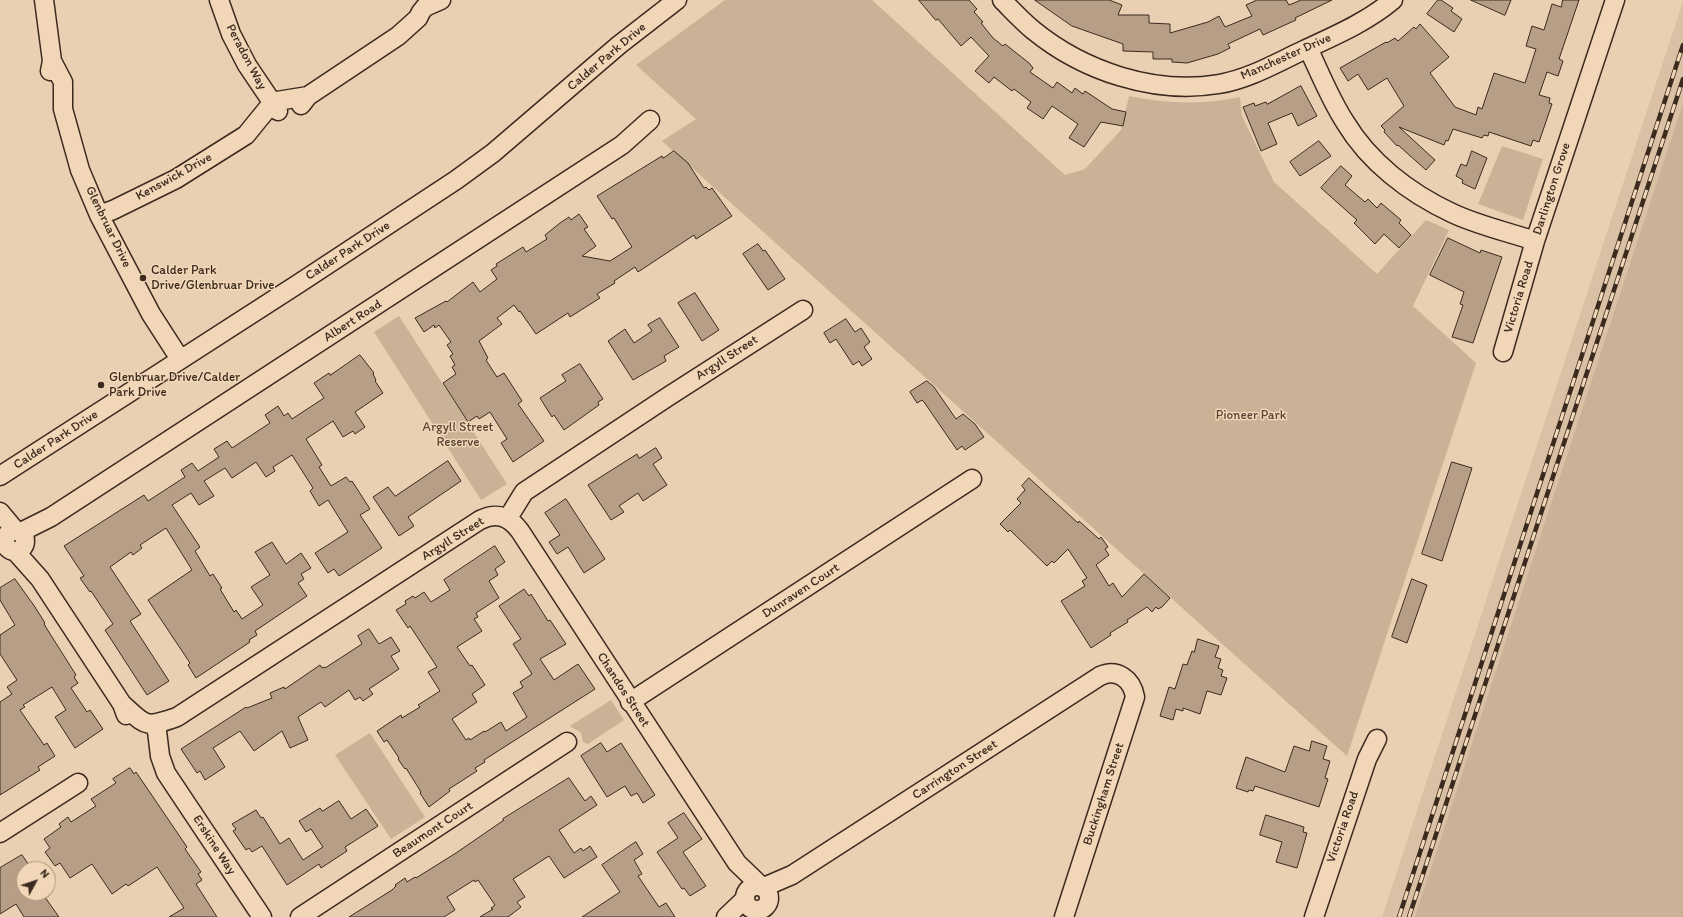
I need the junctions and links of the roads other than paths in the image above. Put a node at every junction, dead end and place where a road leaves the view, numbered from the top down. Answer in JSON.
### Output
{"nodes":[{"id":1,"x":44,"y":0,"type":"edge"},
{"id":2,"x":219,"y":0,"type":"edge"},
{"id":3,"x":454,"y":0,"type":"edge"},
{"id":4,"x":677,"y":0,"type":"edge"},
{"id":5,"x":1002,"y":0,"type":"edge"},
{"id":6,"x":1393,"y":0,"type":"edge"},
{"id":7,"x":1614,"y":0,"type":"edge"},
{"id":8,"x":429,"y":5,"type":"edge"},
{"id":9,"x":1308,"y":48,"type":"junction"},
{"id":10,"x":275,"y":107,"type":"junction"},
{"id":11,"x":650,"y":120,"type":"dead end"},
{"id":12,"x":99,"y":215,"type":"junction"},
{"id":13,"x":1535,"y":242,"type":"junction"},
{"id":14,"x":803,"y":310,"type":"dead end"},
{"id":15,"x":1503,"y":352,"type":"dead end"},
{"id":16,"x":180,"y":360,"type":"junction"},
{"id":17,"x":0,"y":476,"type":"edge"},
{"id":18,"x":972,"y":479,"type":"dead end"},
{"id":19,"x":0,"y":512,"type":"edge"},
{"id":20,"x":508,"y":518,"type":"junction"},
{"id":21,"x":11,"y":541,"type":"edge"},
{"id":22,"x":1120,"y":674,"type":"joint"},
{"id":23,"x":630,"y":702,"type":"junction"},
{"id":24,"x":154,"y":729,"type":"junction"},
{"id":25,"x":1377,"y":739,"type":"dead end"},
{"id":26,"x":567,"y":742,"type":"dead end"},
{"id":27,"x":78,"y":783,"type":"dead end"},
{"id":28,"x":0,"y":833,"type":"edge"},
{"id":29,"x":760,"y":902,"type":"edge"},
{"id":30,"x":262,"y":917,"type":"edge"},
{"id":31,"x":300,"y":917,"type":"edge"},
{"id":32,"x":726,"y":917,"type":"edge"},
{"id":33,"x":733,"y":917,"type":"edge"},
{"id":34,"x":1064,"y":917,"type":"edge"},
{"id":35,"x":1314,"y":917,"type":"edge"}],
"edges":[{"from":1,"to":12,"type":"street","name":"Glenbruar Drive"},
{"from":2,"to":10,"type":"street","name":"Peradon Way"},
{"from":3,"to":8,"type":"street"},
{"from":4,"to":16,"type":"street","name":"Calder Park Drive"},
{"from":5,"to":9,"type":"street","name":"Manchester Drive"},
{"from":6,"to":9,"type":"street","name":"Manchester Drive"},
{"from":7,"to":13,"type":"street","name":"Darlington Grove"},
{"from":8,"to":10,"type":"street"},
{"from":9,"to":13,"type":"street","name":"Darlington Grove"},
{"from":10,"to":12,"type":"street","name":"Kenswick Drive"},
{"from":11,"to":21,"type":"street","name":"Albert Road"},
{"from":12,"to":16,"type":"street","name":"Glenbruar Drive"},
{"from":13,"to":15,"type":"street","name":"Victoria Road"},
{"from":14,"to":20,"type":"street","name":"Argyll Street"},
{"from":16,"to":17,"type":"street","name":"Calder Park Drive"},
{"from":18,"to":23,"type":"street","name":"Dunraven Court"},
{"from":19,"to":21,"type":"street"},
{"from":20,"to":23,"type":"street","name":"Chandos Street"},
{"from":20,"to":24,"type":"street","name":"Argyll Street"},
{"from":21,"to":24,"type":"street"},
{"from":22,"to":29,"type":"street","name":"Carrington Street"},
{"from":22,"to":34,"type":"street","name":"Buckingham Street"},
{"from":23,"to":29,"type":"street","name":"Chandos Street"},
{"from":24,"to":30,"type":"street","name":"Erskine Way"},
{"from":25,"to":35,"type":"street","name":"Victoria Road"},
{"from":26,"to":31,"type":"street","name":"Beaumont Court"},
{"from":27,"to":28,"type":"street"},
{"from":29,"to":32,"type":"street"},
{"from":29,"to":33,"type":"street","name":"Carrington Street"}]}
